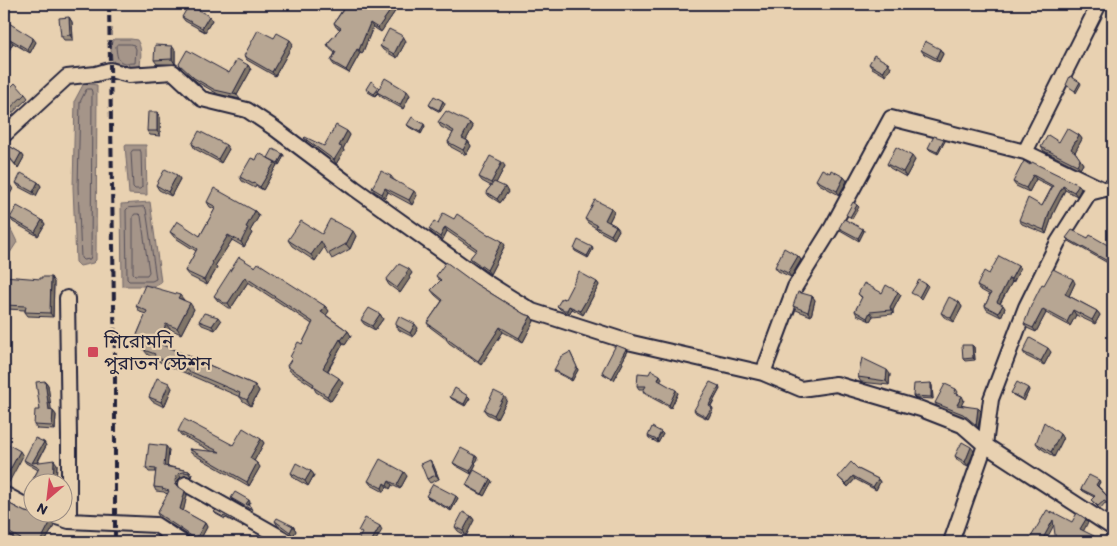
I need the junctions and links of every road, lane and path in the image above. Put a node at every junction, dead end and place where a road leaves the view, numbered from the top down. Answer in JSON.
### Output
{"nodes":[{"id":1,"x":1099,"y":4,"type":"edge"},
{"id":2,"x":4,"y":136,"type":"edge"},
{"id":3,"x":1025,"y":152,"type":"junction"},
{"id":4,"x":1108,"y":188,"type":"edge"},
{"id":5,"x":67,"y":298,"type":"dead end"},
{"id":6,"x":763,"y":373,"type":"junction"},
{"id":7,"x":985,"y":445,"type":"junction"},
{"id":8,"x":69,"y":474,"type":"edge"},
{"id":9,"x":186,"y":484,"type":"dead end"},
{"id":10,"x":4,"y":494,"type":"edge"},
{"id":11,"x":22,"y":504,"type":"edge"},
{"id":12,"x":72,"y":521,"type":"edge"},
{"id":13,"x":1113,"y":528,"type":"edge"},
{"id":14,"x":182,"y":542,"type":"edge"},
{"id":15,"x":287,"y":542,"type":"edge"},
{"id":16,"x":951,"y":542,"type":"edge"}],
"edges":[{"from":1,"to":3,"type":"street"},
{"from":2,"to":6,"type":"street"},
{"from":3,"to":4,"type":"street"},
{"from":3,"to":6,"type":"street"},
{"from":4,"to":7,"type":"street"},
{"from":5,"to":8,"type":"street"},
{"from":6,"to":7,"type":"street"},
{"from":7,"to":13,"type":"street"},
{"from":7,"to":16,"type":"street"},
{"from":9,"to":15,"type":"street"},
{"from":10,"to":11,"type":"street"},
{"from":12,"to":14,"type":"street"}]}
